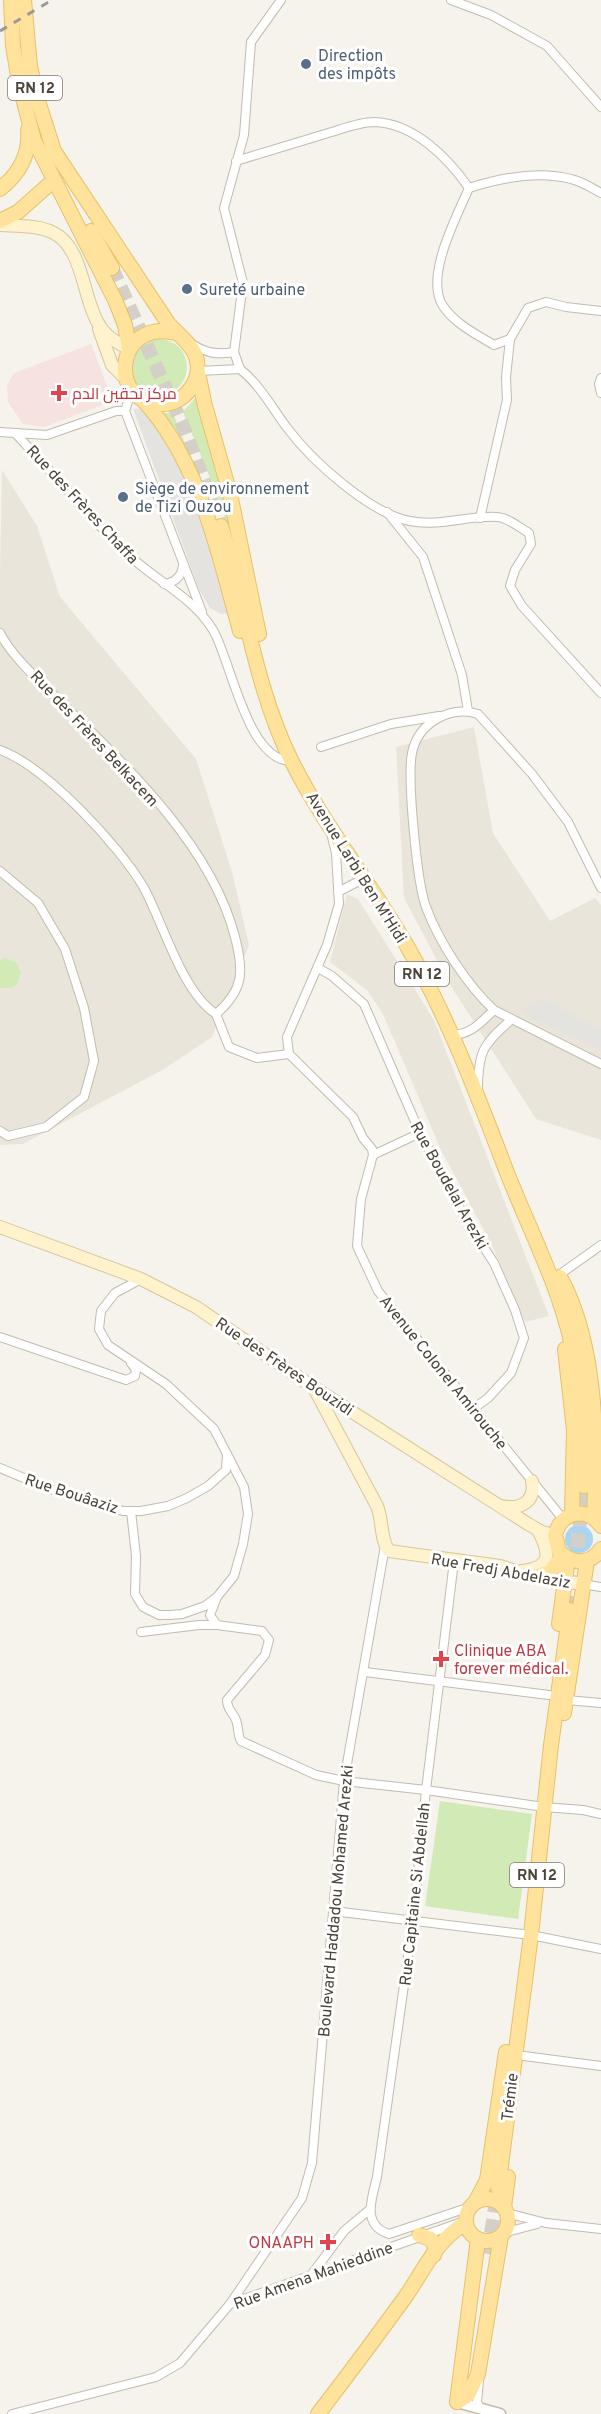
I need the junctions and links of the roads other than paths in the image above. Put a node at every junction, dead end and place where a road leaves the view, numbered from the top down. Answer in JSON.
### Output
{"nodes":[{"id":1,"x":11,"y":0,"type":"edge"},
{"id":2,"x":24,"y":0,"type":"edge"},
{"id":3,"x":281,"y":0,"type":"edge"},
{"id":4,"x":451,"y":0,"type":"edge"},
{"id":5,"x":601,"y":107,"type":"edge"},
{"id":6,"x":27,"y":119,"type":"junction"},
{"id":7,"x":237,"y":161,"type":"junction"},
{"id":8,"x":66,"y":171,"type":"junction"},
{"id":9,"x":54,"y":180,"type":"junction"},
{"id":10,"x":469,"y":188,"type":"junction"},
{"id":11,"x":0,"y":189,"type":"edge"},
{"id":12,"x":601,"y":193,"type":"edge"},
{"id":13,"x":83,"y":216,"type":"junction"},
{"id":14,"x":0,"y":223,"type":"edge"},
{"id":15,"x":112,"y":268,"type":"tunnel mouth"},
{"id":16,"x":601,"y":311,"type":"edge"},
{"id":17,"x":97,"y":322,"type":"junction"},
{"id":18,"x":176,"y":333,"type":"junction"},
{"id":19,"x":510,"y":339,"type":"junction"},
{"id":20,"x":188,"y":342,"type":"junction"},
{"id":21,"x":129,"y":350,"type":"junction"},
{"id":22,"x":234,"y":352,"type":"junction"},
{"id":23,"x":240,"y":369,"type":"junction"},
{"id":24,"x":198,"y":371,"type":"junction"},
{"id":25,"x":601,"y":378,"type":"edge"},
{"id":26,"x":133,"y":389,"type":"junction"},
{"id":27,"x":601,"y":393,"type":"edge"},
{"id":28,"x":125,"y":411,"type":"junction"},
{"id":29,"x":15,"y":433,"type":"junction"},
{"id":30,"x":0,"y":434,"type":"edge"},
{"id":31,"x":387,"y":512,"type":"junction"},
{"id":32,"x":480,"y":518,"type":"junction"},
{"id":33,"x":221,"y":526,"type":"tunnel mouth"},
{"id":34,"x":183,"y":560,"type":"junction"},
{"id":35,"x":164,"y":584,"type":"junction"},
{"id":36,"x":203,"y":614,"type":"junction"},
{"id":37,"x":0,"y":633,"type":"edge"},
{"id":38,"x":601,"y":693,"type":"edge"},
{"id":39,"x":267,"y":702,"type":"junction"},
{"id":40,"x":468,"y":711,"type":"junction"},
{"id":41,"x":442,"y":716,"type":"junction"},
{"id":42,"x":321,"y":747,"type":"dead end"},
{"id":43,"x":0,"y":750,"type":"edge"},
{"id":44,"x":292,"y":761,"type":"junction"},
{"id":45,"x":329,"y":825,"type":"junction"},
{"id":46,"x":0,"y":871,"type":"edge"},
{"id":47,"x":367,"y":884,"type":"junction"},
{"id":48,"x":601,"y":888,"type":"edge"},
{"id":49,"x":338,"y":892,"type":"junction"},
{"id":50,"x":318,"y":968,"type":"junction"},
{"id":51,"x":494,"y":1010,"type":"junction"},
{"id":52,"x":216,"y":1014,"type":"junction"},
{"id":53,"x":512,"y":1020,"type":"junction"},
{"id":54,"x":452,"y":1035,"type":"junction"},
{"id":55,"x":289,"y":1054,"type":"junction"},
{"id":56,"x":601,"y":1064,"type":"edge"},
{"id":57,"x":478,"y":1099,"type":"junction"},
{"id":58,"x":0,"y":1131,"type":"edge"},
{"id":59,"x":420,"y":1133,"type":"junction"},
{"id":60,"x":373,"y":1155,"type":"junction"},
{"id":61,"x":0,"y":1227,"type":"edge"},
{"id":62,"x":601,"y":1245,"type":"edge"},
{"id":63,"x":546,"y":1263,"type":"junction"},
{"id":64,"x":558,"y":1275,"type":"junction"},
{"id":65,"x":141,"y":1279,"type":"junction"},
{"id":66,"x":0,"y":1336,"type":"edge"},
{"id":67,"x":129,"y":1361,"type":"junction"},
{"id":68,"x":313,"y":1387,"type":"junction"},
{"id":69,"x":473,"y":1409,"type":"junction"},
{"id":70,"x":227,"y":1454,"type":"junction"},
{"id":71,"x":0,"y":1468,"type":"edge"},
{"id":72,"x":532,"y":1481,"type":"junction"},
{"id":73,"x":590,"y":1486,"type":"junction"},
{"id":74,"x":601,"y":1502,"type":"edge"},
{"id":75,"x":499,"y":1505,"type":"junction"},
{"id":76,"x":131,"y":1511,"type":"junction"},
{"id":77,"x":568,"y":1516,"type":"junction"},
{"id":78,"x":598,"y":1520,"type":"edge"},
{"id":79,"x":538,"y":1530,"type":"junction"},
{"id":80,"x":555,"y":1535,"type":"junction"},
{"id":81,"x":385,"y":1546,"type":"junction"},
{"id":82,"x":565,"y":1557,"type":"junction"},
{"id":83,"x":596,"y":1557,"type":"edge"},
{"id":84,"x":454,"y":1561,"type":"junction"},
{"id":85,"x":521,"y":1571,"type":"junction"},
{"id":86,"x":535,"y":1577,"type":"junction"},
{"id":87,"x":565,"y":1581,"type":"junction"},
{"id":88,"x":583,"y":1584,"type":"junction"},
{"id":89,"x":601,"y":1587,"type":"edge"},
{"id":90,"x":217,"y":1597,"type":"junction"},
{"id":91,"x":570,"y":1610,"type":"tunnel mouth"},
{"id":92,"x":217,"y":1625,"type":"junction"},
{"id":93,"x":141,"y":1632,"type":"dead end"},
{"id":94,"x":365,"y":1672,"type":"junction"},
{"id":95,"x":439,"y":1681,"type":"junction"},
{"id":96,"x":549,"y":1695,"type":"junction"},
{"id":97,"x":567,"y":1700,"type":"junction"},
{"id":98,"x":601,"y":1703,"type":"edge"},
{"id":99,"x":551,"y":1745,"type":"junction"},
{"id":100,"x":344,"y":1781,"type":"junction"},
{"id":101,"x":426,"y":1790,"type":"junction"},
{"id":102,"x":544,"y":1807,"type":"junction"},
{"id":103,"x":601,"y":1814,"type":"edge"},
{"id":104,"x":333,"y":1911,"type":"junction"},
{"id":105,"x":413,"y":1921,"type":"junction"},
{"id":106,"x":531,"y":1935,"type":"junction"},
{"id":107,"x":601,"y":1949,"type":"edge"},
{"id":108,"x":522,"y":2006,"type":"junction"},
{"id":109,"x":524,"y":2056,"type":"junction"},
{"id":110,"x":601,"y":2066,"type":"edge"},
{"id":111,"x":498,"y":2188,"type":"tunnel mouth"},
{"id":112,"x":369,"y":2210,"type":"junction"},
{"id":113,"x":505,"y":2210,"type":"junction"},
{"id":114,"x":469,"y":2213,"type":"junction"},
{"id":115,"x":354,"y":2222,"type":"junction"},
{"id":116,"x":546,"y":2223,"type":"junction"},
{"id":117,"x":375,"y":2225,"type":"junction"},
{"id":118,"x":601,"y":2229,"type":"edge"},
{"id":119,"x":502,"y":2234,"type":"junction"},
{"id":120,"x":419,"y":2235,"type":"junction"},
{"id":121,"x":476,"y":2238,"type":"junction"},
{"id":122,"x":434,"y":2254,"type":"junction"},
{"id":123,"x":488,"y":2254,"type":"tunnel mouth"},
{"id":124,"x":311,"y":2276,"type":"junction"},
{"id":125,"x":418,"y":2279,"type":"junction"},
{"id":126,"x":230,"y":2304,"type":"junction"},
{"id":127,"x":482,"y":2354,"type":"junction"},
{"id":128,"x":457,"y":2402,"type":"junction"},
{"id":129,"x":480,"y":2408,"type":"junction"},
{"id":130,"x":12,"y":2414,"type":"edge"},
{"id":131,"x":318,"y":2414,"type":"edge"},
{"id":132,"x":449,"y":2414,"type":"edge"},
{"id":133,"x":500,"y":2414,"type":"edge"}],
"edges":[{"from":1,"to":6,"type":"main road","number":"RN 12"},
{"from":2,"to":8,"type":"main road","number":"RN 12"},
{"from":3,"to":7,"type":"street"},
{"from":4,"to":5,"type":"street"},
{"from":6,"to":9,"type":"main road","number":"RN 12"},
{"from":6,"to":11,"type":"main road"},
{"from":7,"to":10,"type":"street"},
{"from":7,"to":22,"type":"street"},
{"from":8,"to":13,"type":"main road","number":"RN 12"},
{"from":8,"to":18,"type":"main road"},
{"from":9,"to":13,"type":"main road","number":"RN 12"},
{"from":9,"to":14,"type":"main road"},
{"from":9,"to":21,"type":"main road"},
{"from":10,"to":12,"type":"street"},
{"from":10,"to":19,"type":"street"},
{"from":13,"to":15,"type":"main road","number":"RN 12"},
{"from":14,"to":17,"type":"main road"},
{"from":16,"to":19,"type":"street"},
{"from":17,"to":21,"type":"main road"},
{"from":17,"to":26,"type":"main road"},
{"from":18,"to":20,"type":"main road"},
{"from":18,"to":21,"type":"main road"},
{"from":19,"to":32,"type":"street"},
{"from":20,"to":22,"type":"street"},
{"from":20,"to":24,"type":"main road"},
{"from":21,"to":26,"type":"main road"},
{"from":22,"to":23,"type":"street"},
{"from":23,"to":24,"type":"street"},
{"from":23,"to":31,"type":"street"},
{"from":24,"to":26,"type":"main road"},
{"from":24,"to":39,"type":"main road","name":"Avenue Larbi Ben M'Hidi"},
{"from":25,"to":27,"type":"street"},
{"from":26,"to":28,"type":"street"},
{"from":26,"to":39,"type":"main road","name":"Avenue Larbi Ben M'Hidi"},
{"from":28,"to":29,"type":"street"},
{"from":28,"to":34,"type":"street"},
{"from":29,"to":30,"type":"street","name":"Rue des Frères Chaffa"},
{"from":29,"to":35,"type":"street","name":"Rue des Frères Chaffa"},
{"from":31,"to":32,"type":"street"},
{"from":31,"to":40,"type":"street"},
{"from":32,"to":38,"type":"street"},
{"from":33,"to":39,"type":"main road","name":"Avenue Larbi Ben M'Hidi","number":"RN 12"},
{"from":34,"to":35,"type":"street"},
{"from":34,"to":36,"type":"street"},
{"from":35,"to":36,"type":"street","name":"Rue des Frères Chaffa"},
{"from":36,"to":44,"type":"street","name":"Rue des Frères Chaffa"},
{"from":37,"to":52,"type":"street","name":"Rue des Frères Belkacem"},
{"from":39,"to":44,"type":"main road","name":"Avenue Larbi Ben M'Hidi","number":"RN 12"},
{"from":40,"to":41,"type":"street"},
{"from":40,"to":48,"type":"street"},
{"from":41,"to":42,"type":"street"},
{"from":41,"to":51,"type":"street"},
{"from":43,"to":52,"type":"street"},
{"from":44,"to":45,"type":"main road","name":"Avenue Larbi Ben M'Hidi","number":"RN 12"},
{"from":45,"to":47,"type":"main road","name":"Avenue Larbi Ben M'Hidi","number":"RN 12"},
{"from":45,"to":49,"type":"street"},
{"from":46,"to":58,"type":"street"},
{"from":47,"to":49,"type":"street"},
{"from":47,"to":54,"type":"main road","name":"Avenue Larbi Ben M'Hidi","number":"RN 12"},
{"from":49,"to":50,"type":"street"},
{"from":50,"to":55,"type":"street"},
{"from":50,"to":59,"type":"street","name":"Rue Boudelal Arezki"},
{"from":51,"to":53,"type":"street"},
{"from":51,"to":54,"type":"street"},
{"from":52,"to":55,"type":"street"},
{"from":53,"to":56,"type":"street"},
{"from":53,"to":57,"type":"street"},
{"from":54,"to":57,"type":"main road","name":"Avenue Larbi Ben M'Hidi","number":"RN 12"},
{"from":55,"to":60,"type":"street"},
{"from":57,"to":63,"type":"main road","name":"Avenue Larbi Ben M'Hidi","number":"RN 12"},
{"from":59,"to":60,"type":"street"},
{"from":59,"to":69,"type":"street","name":"Rue Boudelal Arezki"},
{"from":60,"to":69,"type":"street","name":"Avenue Colonel Amirouche"},
{"from":61,"to":65,"type":"main road","name":"Rue des Frères Bouzidi"},
{"from":62,"to":64,"type":"street"},
{"from":63,"to":64,"type":"main road","name":"Avenue Larbi Ben M'Hidi"},
{"from":63,"to":73,"type":"main road","name":"Avenue Larbi Ben M'Hidi","number":"RN 12"},
{"from":63,"to":77,"type":"main road","name":"Avenue Larbi Ben M'Hidi"},
{"from":64,"to":73,"type":"main road","name":"Avenue Larbi Ben M'Hidi"},
{"from":65,"to":67,"type":"street"},
{"from":65,"to":68,"type":"main road","name":"Rue des Frères Bouzidi"},
{"from":66,"to":67,"type":"street"},
{"from":67,"to":70,"type":"street"},
{"from":68,"to":75,"type":"main road","name":"Rue des Frères Bouzidi"},
{"from":68,"to":81,"type":"main road","name":"Boulevard Haddadou Mohamed Arezki"},
{"from":69,"to":72,"type":"street","name":"Avenue Colonel Amirouche"},
{"from":70,"to":76,"type":"street","name":"Rue Bouâaziz"},
{"from":70,"to":90,"type":"street"},
{"from":71,"to":76,"type":"street","name":"Rue Bouâaziz"},
{"from":72,"to":75,"type":"main road"},
{"from":72,"to":77,"type":"street","name":"Avenue Colonel Amirouche"},
{"from":73,"to":74,"type":"main road"},
{"from":73,"to":78,"type":"main road","name":"Avenue Larbi Ben M'Hidi"},
{"from":75,"to":79,"type":"main road","name":"Rue des Frères Bouzidi"},
{"from":76,"to":90,"type":"street"},
{"from":77,"to":78,"type":"main road"},
{"from":77,"to":80,"type":"main road"},
{"from":79,"to":80,"type":"main road","name":"Rue des Frères Bouzidi"},
{"from":79,"to":85,"type":"main road"},
{"from":80,"to":82,"type":"main road"},
{"from":81,"to":84,"type":"main road","name":"Rue Fredj Abdelaziz"},
{"from":81,"to":94,"type":"street","name":"Boulevard Haddadou Mohamed Arezki"},
{"from":82,"to":83,"type":"main road"},
{"from":82,"to":86,"type":"main road"},
{"from":82,"to":87,"type":"main road"},
{"from":83,"to":88,"type":"main road"},
{"from":84,"to":85,"type":"main road","name":"Rue Fredj Abdelaziz"},
{"from":84,"to":95,"type":"street","name":"Rue Capitaine Si Abdellah"},
{"from":85,"to":86,"type":"main road","name":"Rue Fredj Abdelaziz"},
{"from":86,"to":87,"type":"main road","name":"Rue Fredj Abdelaziz"},
{"from":87,"to":88,"type":"main road","name":"Rue Fredj Abdelaziz"},
{"from":87,"to":96,"type":"main road"},
{"from":88,"to":89,"type":"street"},
{"from":88,"to":97,"type":"main road"},
{"from":90,"to":92,"type":"street"},
{"from":91,"to":99,"type":"main road","number":"RN 12"},
{"from":92,"to":93,"type":"street"},
{"from":92,"to":100,"type":"street"},
{"from":94,"to":95,"type":"street"},
{"from":94,"to":100,"type":"street","name":"Boulevard Haddadou Mohamed Arezki"},
{"from":95,"to":96,"type":"street"},
{"from":95,"to":101,"type":"street","name":"Rue Capitaine Si Abdellah"},
{"from":96,"to":99,"type":"main road"},
{"from":97,"to":98,"type":"street"},
{"from":97,"to":99,"type":"main road"},
{"from":99,"to":102,"type":"main road","number":"RN 12"},
{"from":100,"to":101,"type":"street"},
{"from":100,"to":104,"type":"street","name":"Boulevard Haddadou Mohamed Arezki"},
{"from":101,"to":102,"type":"street"},
{"from":101,"to":105,"type":"street","name":"Rue Capitaine Si Abdellah"},
{"from":102,"to":103,"type":"street"},
{"from":102,"to":106,"type":"main road","number":"RN 12"},
{"from":104,"to":105,"type":"street"},
{"from":104,"to":126,"type":"street","name":"Boulevard Haddadou Mohamed Arezki"},
{"from":105,"to":106,"type":"street"},
{"from":105,"to":112,"type":"street","name":"Rue Capitaine Si Abdellah"},
{"from":106,"to":107,"type":"street"},
{"from":106,"to":108,"type":"main road","number":"RN 12"},
{"from":108,"to":109,"type":"main road","number":"RN 12"},
{"from":108,"to":111,"type":"main road","name":"Trémie","number":"RN 12"},
{"from":108,"to":114,"type":"main road","number":"RN 12"},
{"from":109,"to":110,"type":"street"},
{"from":109,"to":113,"type":"main road","number":"RN 12"},
{"from":112,"to":115,"type":"street"},
{"from":112,"to":117,"type":"street"},
{"from":113,"to":114,"type":"main road"},
{"from":113,"to":116,"type":"street"},
{"from":113,"to":119,"type":"main road"},
{"from":114,"to":117,"type":"street"},
{"from":114,"to":120,"type":"street","name":"Rue Amena Mahieddine"},
{"from":114,"to":121,"type":"main road"},
{"from":114,"to":122,"type":"main road"},
{"from":115,"to":117,"type":"street"},
{"from":115,"to":124,"type":"street"},
{"from":116,"to":118,"type":"street"},
{"from":116,"to":119,"type":"street"},
{"from":119,"to":121,"type":"main road"},
{"from":119,"to":127,"type":"main road"},
{"from":120,"to":122,"type":"main road"},
{"from":120,"to":124,"type":"street","name":"Rue Amena Mahieddine"},
{"from":121,"to":125,"type":"main road"},
{"from":121,"to":128,"type":"main road"},
{"from":122,"to":125,"type":"main road"},
{"from":123,"to":128,"type":"main road"},
{"from":124,"to":126,"type":"street","name":"Rue Amena Mahieddine"},
{"from":125,"to":131,"type":"main road"},
{"from":126,"to":130,"type":"street","name":"Rue Amena Mahieddine"},
{"from":127,"to":128,"type":"main road"},
{"from":127,"to":129,"type":"street"},
{"from":128,"to":129,"type":"street"},
{"from":128,"to":132,"type":"main road"},
{"from":129,"to":133,"type":"street"}]}
